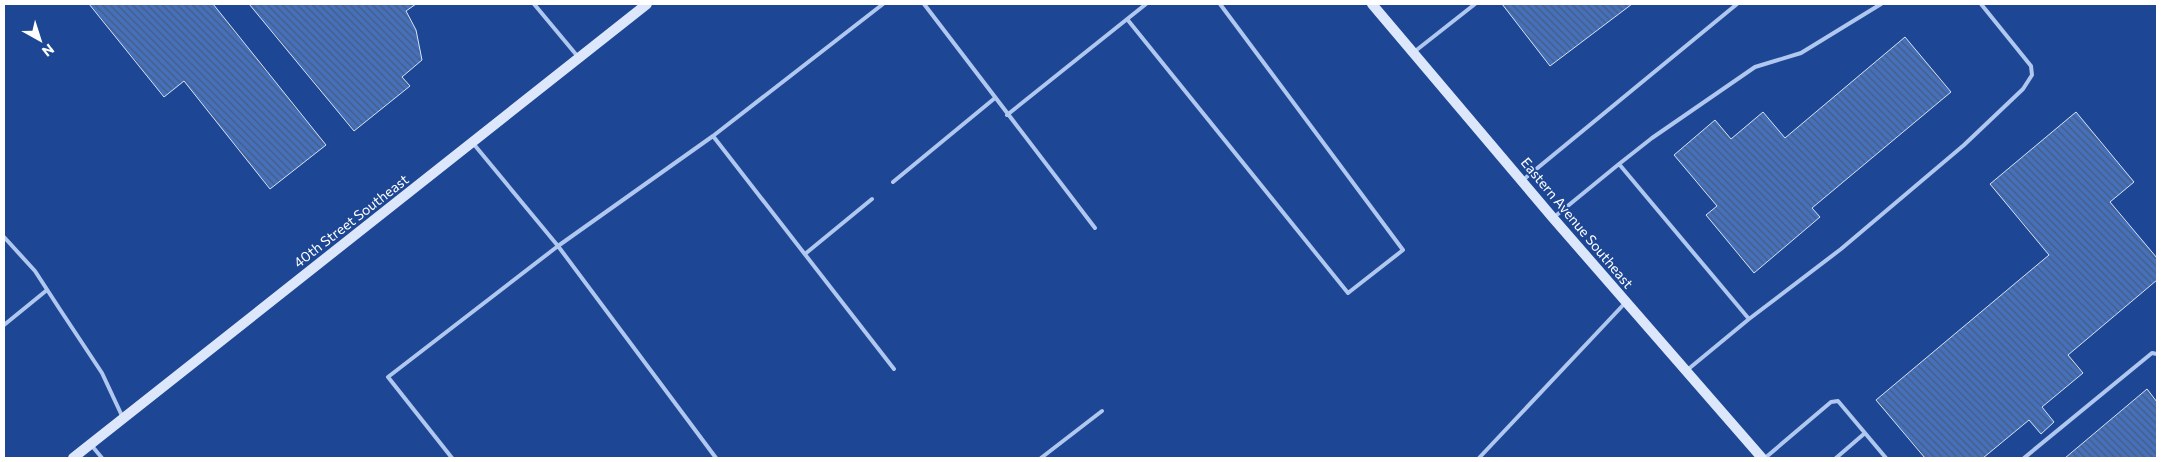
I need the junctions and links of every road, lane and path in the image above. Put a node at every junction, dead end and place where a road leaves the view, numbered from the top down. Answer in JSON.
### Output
{"nodes":[{"id":1,"x":534,"y":4,"type":"edge"},
{"id":2,"x":647,"y":4,"type":"edge"},
{"id":3,"x":883,"y":4,"type":"edge"},
{"id":4,"x":924,"y":4,"type":"edge"},
{"id":5,"x":1146,"y":4,"type":"edge"},
{"id":6,"x":1220,"y":4,"type":"edge"},
{"id":7,"x":1372,"y":4,"type":"edge"},
{"id":8,"x":1475,"y":4,"type":"edge"},
{"id":9,"x":1737,"y":4,"type":"edge"},
{"id":10,"x":1881,"y":4,"type":"edge"},
{"id":11,"x":1981,"y":4,"type":"edge"},
{"id":12,"x":1128,"y":19,"type":"junction"},
{"id":13,"x":1413,"y":53,"type":"junction"},
{"id":14,"x":579,"y":58,"type":"junction"},
{"id":15,"x":995,"y":98,"type":"junction"},
{"id":16,"x":1007,"y":115,"type":"junction"},
{"id":17,"x":713,"y":136,"type":"junction"},
{"id":18,"x":472,"y":142,"type":"junction"},
{"id":19,"x":1619,"y":164,"type":"junction"},
{"id":20,"x":1522,"y":181,"type":"junction"},
{"id":21,"x":893,"y":182,"type":"dead end"},
{"id":22,"x":872,"y":199,"type":"dead end"},
{"id":23,"x":1553,"y":218,"type":"junction"},
{"id":24,"x":1095,"y":228,"type":"dead end"},
{"id":25,"x":4,"y":238,"type":"edge"},
{"id":26,"x":558,"y":246,"type":"junction"},
{"id":27,"x":805,"y":254,"type":"junction"},
{"id":28,"x":47,"y":290,"type":"junction"},
{"id":29,"x":1626,"y":302,"type":"junction"},
{"id":30,"x":1749,"y":319,"type":"junction"},
{"id":31,"x":4,"y":326,"type":"edge"},
{"id":32,"x":2157,"y":354,"type":"edge"},
{"id":33,"x":894,"y":369,"type":"dead end"},
{"id":34,"x":1686,"y":371,"type":"junction"},
{"id":35,"x":1102,"y":411,"type":"dead end"},
{"id":36,"x":123,"y":420,"type":"junction"},
{"id":37,"x":1865,"y":433,"type":"junction"},
{"id":38,"x":91,"y":444,"type":"junction"},
{"id":39,"x":73,"y":458,"type":"edge"},
{"id":40,"x":102,"y":458,"type":"edge"},
{"id":41,"x":452,"y":458,"type":"edge"},
{"id":42,"x":716,"y":458,"type":"edge"},
{"id":43,"x":1040,"y":458,"type":"edge"},
{"id":44,"x":1479,"y":458,"type":"edge"},
{"id":45,"x":1764,"y":458,"type":"edge"},
{"id":46,"x":1836,"y":458,"type":"edge"},
{"id":47,"x":1886,"y":458,"type":"edge"},
{"id":48,"x":2024,"y":458,"type":"edge"}],
"edges":[{"from":1,"to":14,"type":"lane"},
{"from":2,"to":14,"type":"street","name":"40th Street Southeast"},
{"from":3,"to":17,"type":"lane"},
{"from":4,"to":15,"type":"lane"},
{"from":5,"to":12,"type":"lane"},
{"from":6,"to":12,"type":"lane"},
{"from":7,"to":13,"type":"street","name":"Eastern Avenue Southeast"},
{"from":8,"to":13,"type":"lane"},
{"from":9,"to":20,"type":"lane"},
{"from":10,"to":19,"type":"lane"},
{"from":11,"to":30,"type":"lane"},
{"from":12,"to":16,"type":"lane"},
{"from":13,"to":20,"type":"street","name":"Eastern Avenue Southeast"},
{"from":14,"to":18,"type":"street","name":"40th Street Southeast"},
{"from":15,"to":16,"type":"lane"},
{"from":15,"to":21,"type":"lane"},
{"from":16,"to":24,"type":"lane"},
{"from":17,"to":26,"type":"lane"},
{"from":17,"to":27,"type":"lane"},
{"from":18,"to":26,"type":"lane"},
{"from":18,"to":36,"type":"street","name":"40th Street Southeast"},
{"from":19,"to":23,"type":"lane"},
{"from":19,"to":30,"type":"lane"},
{"from":20,"to":23,"type":"street","name":"Eastern Avenue Southeast"},
{"from":22,"to":27,"type":"lane"},
{"from":23,"to":29,"type":"street","name":"Eastern Avenue Southeast"},
{"from":25,"to":28,"type":"lane"},
{"from":26,"to":41,"type":"lane"},
{"from":26,"to":42,"type":"lane"},
{"from":27,"to":33,"type":"lane"},
{"from":28,"to":31,"type":"lane"},
{"from":28,"to":36,"type":"lane"},
{"from":29,"to":34,"type":"street","name":"Eastern Avenue Southeast"},
{"from":29,"to":44,"type":"lane"},
{"from":30,"to":34,"type":"lane"},
{"from":32,"to":48,"type":"lane"},
{"from":34,"to":45,"type":"street","name":"Eastern Avenue Southeast"},
{"from":35,"to":43,"type":"lane"},
{"from":36,"to":38,"type":"street","name":"40th Street Southeast"},
{"from":37,"to":45,"type":"lane"},
{"from":37,"to":46,"type":"lane"},
{"from":37,"to":47,"type":"lane"},
{"from":38,"to":39,"type":"street","name":"40th Street Southeast"},
{"from":38,"to":40,"type":"lane"}]}
